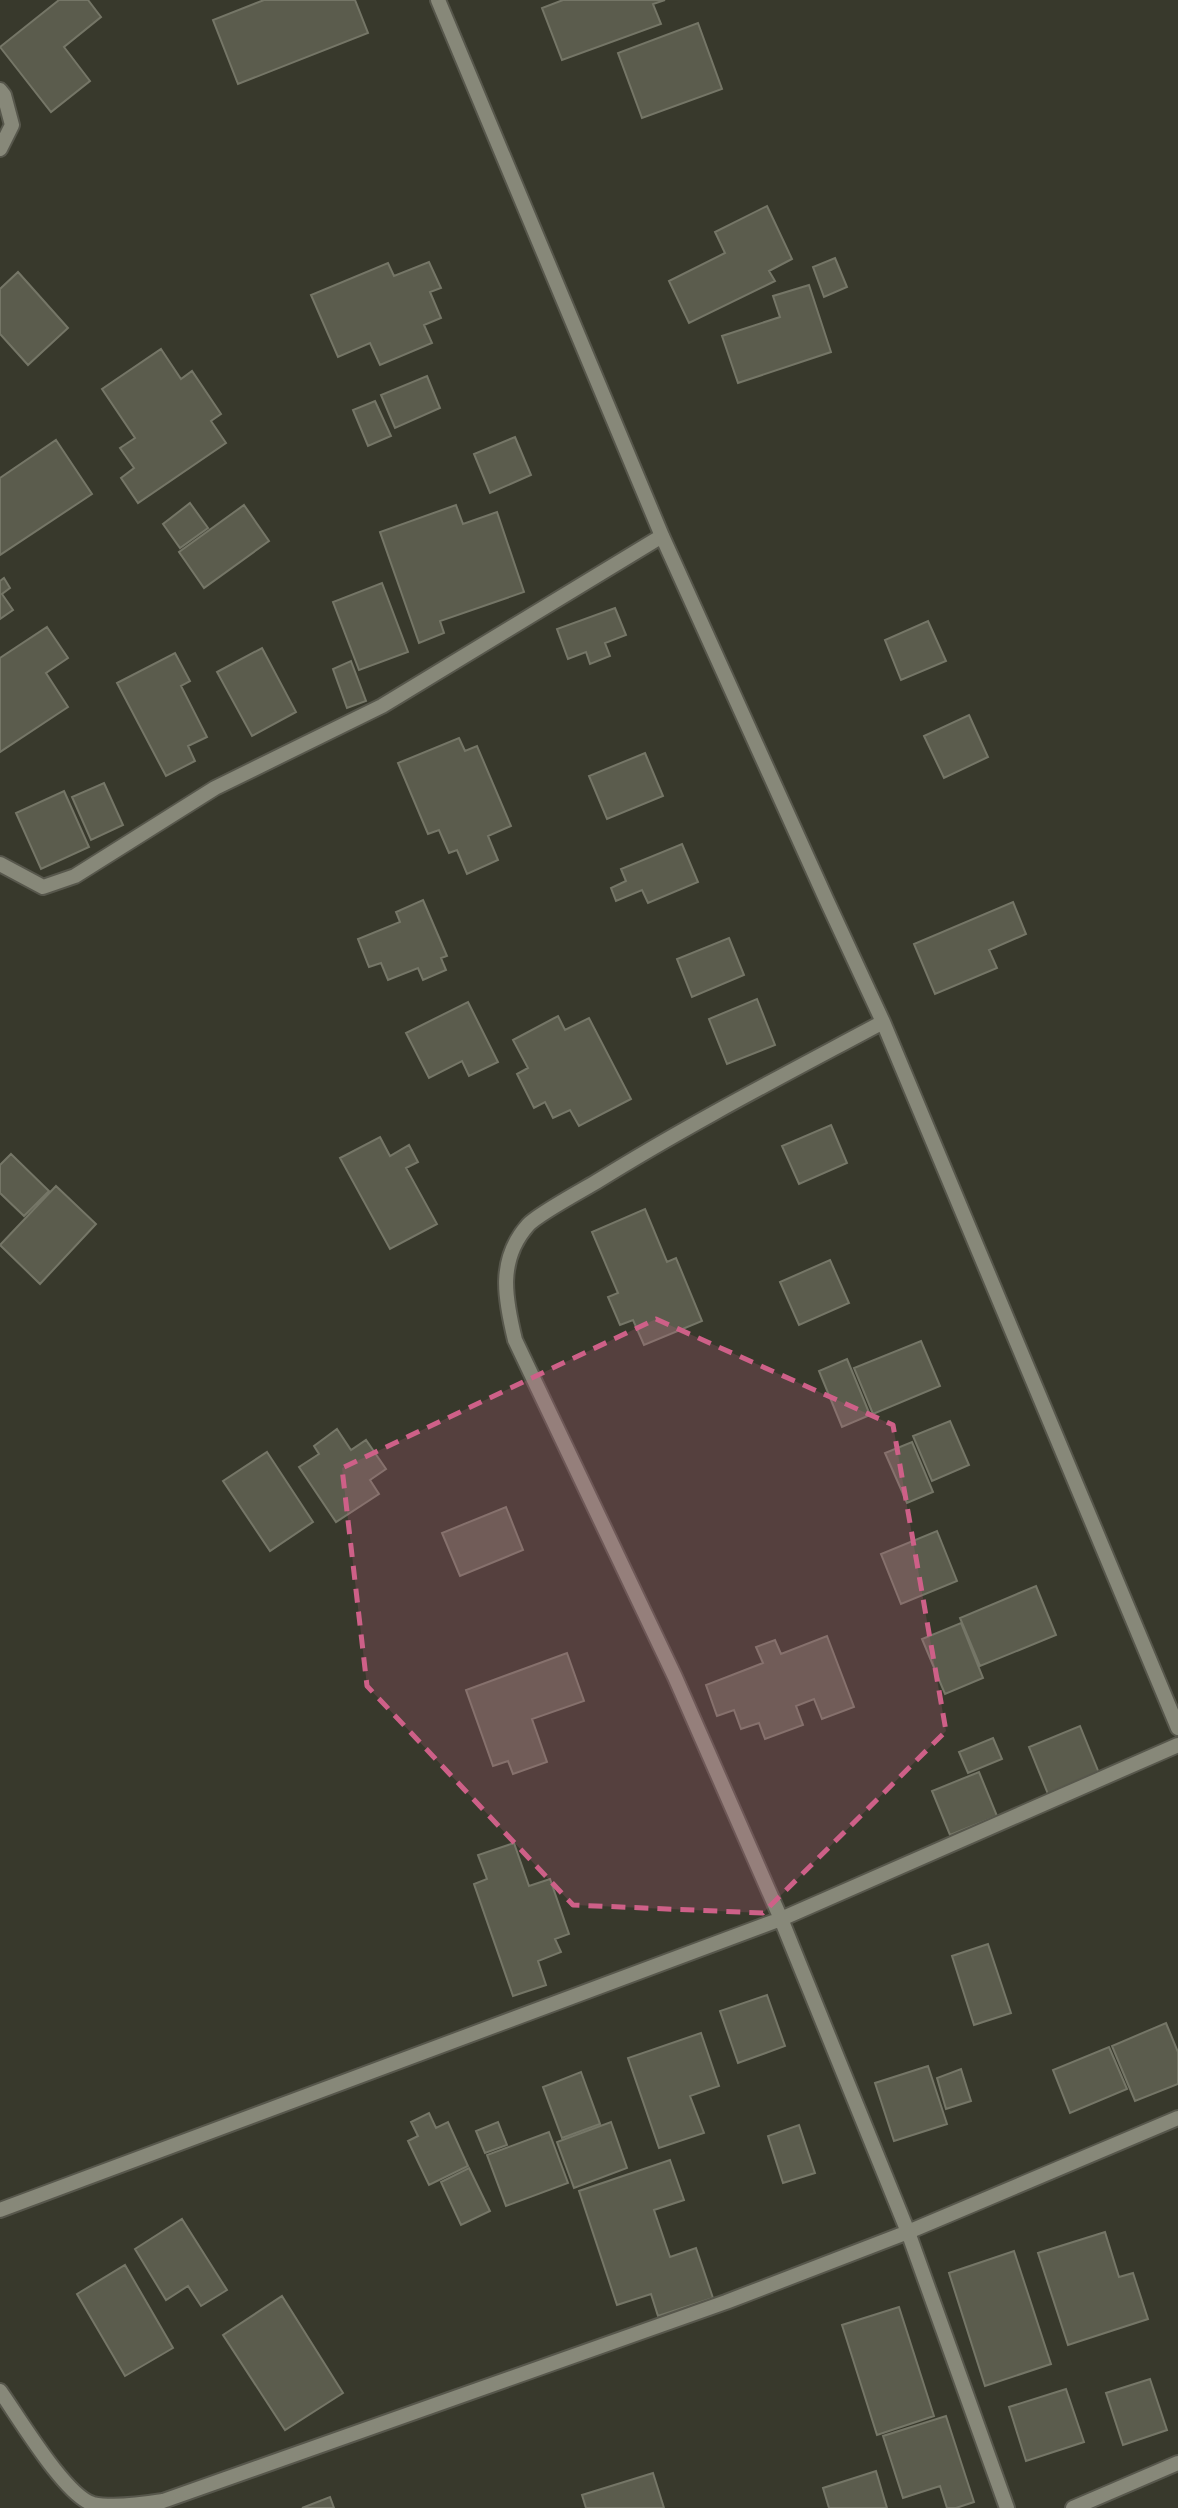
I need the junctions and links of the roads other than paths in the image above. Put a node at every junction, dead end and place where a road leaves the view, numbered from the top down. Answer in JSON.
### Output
{"nodes":[{"id":1,"x":438,"y":0,"type":"edge"},
{"id":2,"x":0,"y":90,"type":"edge"},
{"id":3,"x":0,"y":149,"type":"edge"},
{"id":4,"x":662,"y":536,"type":"junction"},
{"id":5,"x":0,"y":864,"type":"edge"},
{"id":6,"x":883,"y":1023,"type":"junction"},
{"id":7,"x":1178,"y":1728,"type":"edge"},
{"id":8,"x":1178,"y":1745,"type":"edge"},
{"id":9,"x":781,"y":1919,"type":"junction"},
{"id":10,"x":1178,"y":2118,"type":"edge"},
{"id":11,"x":0,"y":2210,"type":"edge"},
{"id":12,"x":908,"y":2232,"type":"junction"},
{"id":13,"x":0,"y":2391,"type":"edge"},
{"id":14,"x":1178,"y":2463,"type":"edge"},
{"id":15,"x":1007,"y":2508,"type":"edge"},
{"id":16,"x":1073,"y":2508,"type":"edge"}],
"edges":[{"from":1,"to":4,"type":"street"},
{"from":2,"to":3,"type":"street"},
{"from":4,"to":5,"type":"street"},
{"from":4,"to":6,"type":"street"},
{"from":6,"to":7,"type":"street"},
{"from":6,"to":9,"type":"street"},
{"from":8,"to":9,"type":"street"},
{"from":9,"to":11,"type":"street"},
{"from":9,"to":12,"type":"street"},
{"from":10,"to":12,"type":"street"},
{"from":12,"to":13,"type":"street"},
{"from":12,"to":15,"type":"street"},
{"from":14,"to":16,"type":"street"}]}
